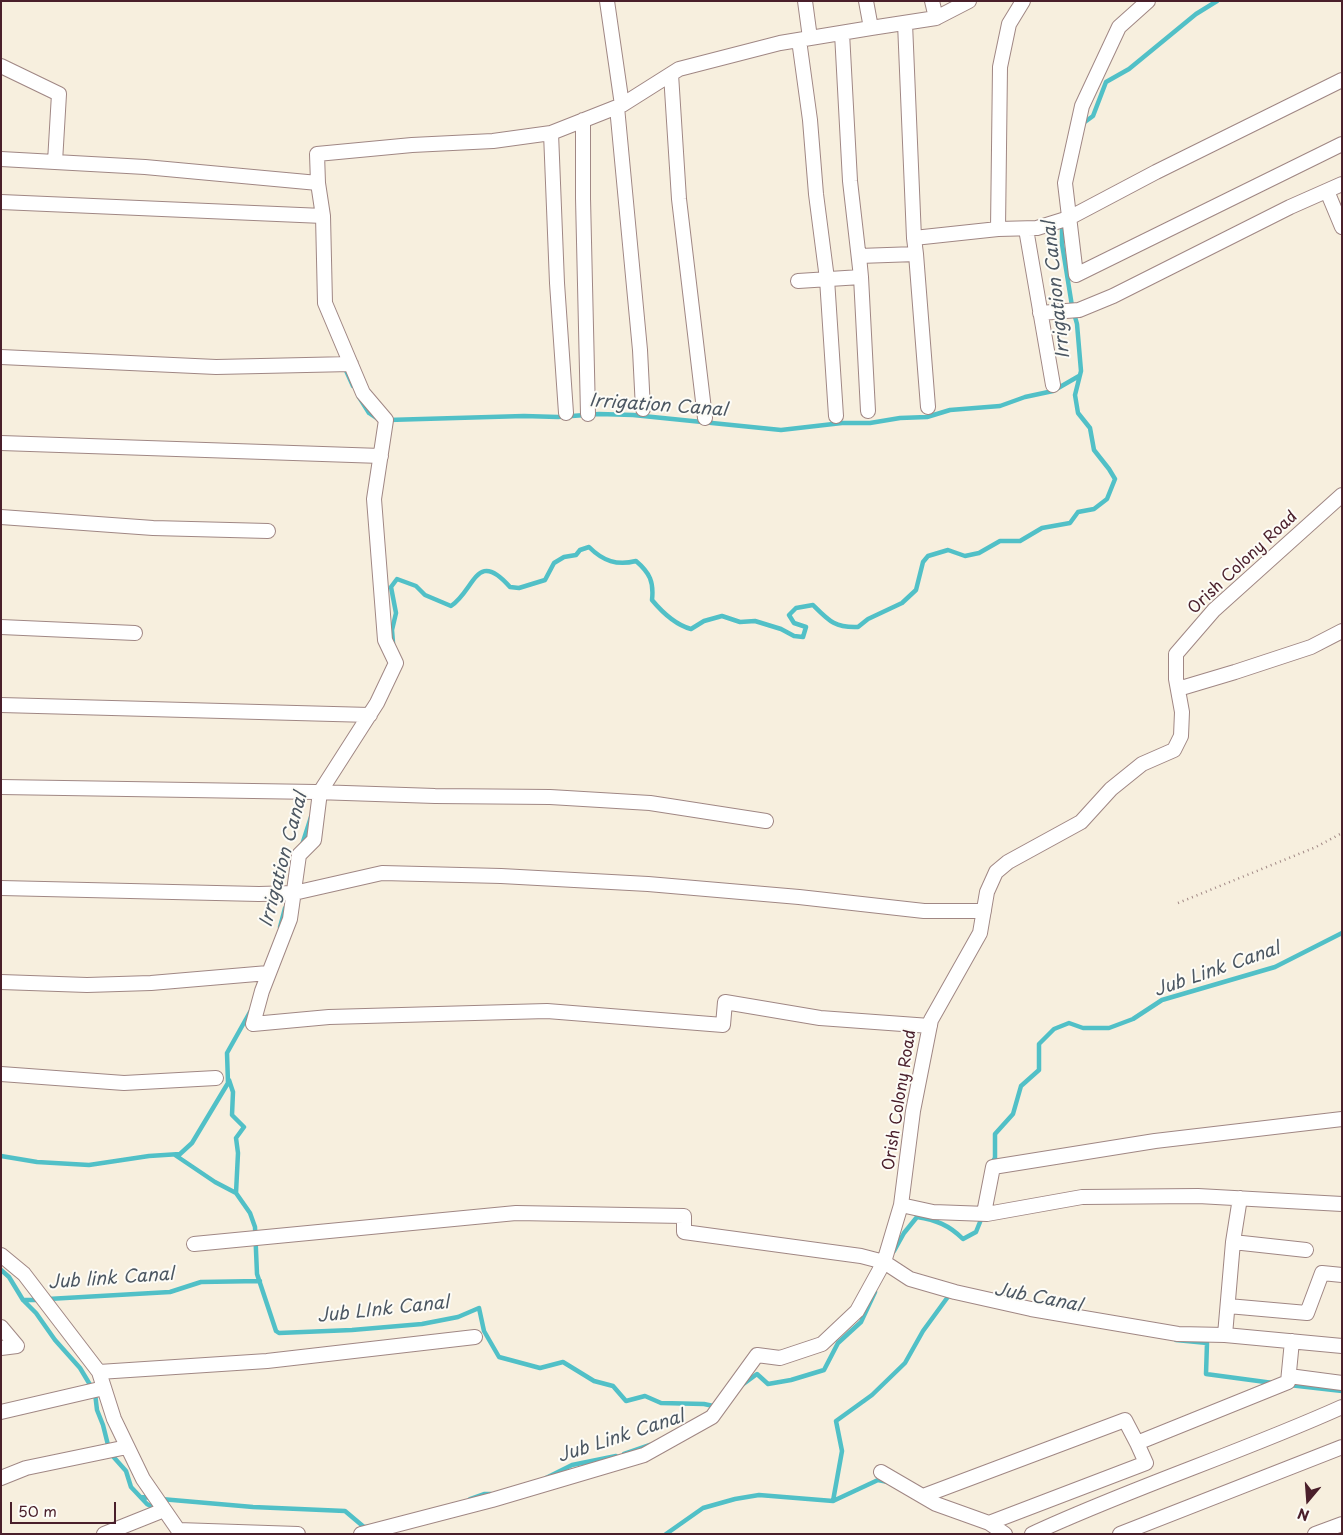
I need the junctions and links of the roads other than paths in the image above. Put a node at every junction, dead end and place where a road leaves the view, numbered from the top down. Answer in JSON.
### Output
{"nodes":[{"id":1,"x":607,"y":1,"type":"edge"},
{"id":2,"x":805,"y":1,"type":"edge"},
{"id":3,"x":866,"y":1,"type":"edge"},
{"id":4,"x":932,"y":1,"type":"edge"},
{"id":5,"x":970,"y":1,"type":"edge"},
{"id":6,"x":1023,"y":1,"type":"edge"},
{"id":7,"x":1148,"y":1,"type":"edge"},
{"id":8,"x":936,"y":18,"type":"junction"},
{"id":9,"x":904,"y":23,"type":"junction"},
{"id":10,"x":871,"y":28,"type":"junction"},
{"id":11,"x":842,"y":33,"type":"junction"},
{"id":12,"x":805,"y":39,"type":"junction"},
{"id":13,"x":1,"y":66,"type":"edge"},
{"id":14,"x":672,"y":74,"type":"junction"},
{"id":15,"x":1342,"y":80,"type":"edge"},
{"id":16,"x":619,"y":106,"type":"junction"},
{"id":17,"x":583,"y":120,"type":"junction"},
{"id":18,"x":551,"y":133,"type":"junction"},
{"id":19,"x":1342,"y":144,"type":"edge"},
{"id":20,"x":1,"y":159,"type":"edge"},
{"id":21,"x":55,"y":162,"type":"junction"},
{"id":22,"x":318,"y":183,"type":"junction"},
{"id":23,"x":1342,"y":184,"type":"edge"},
{"id":24,"x":1327,"y":191,"type":"junction"},
{"id":25,"x":1,"y":202,"type":"edge"},
{"id":26,"x":323,"y":216,"type":"junction"},
{"id":27,"x":1062,"y":220,"type":"junction"},
{"id":28,"x":1342,"y":227,"type":"edge"},
{"id":29,"x":1026,"y":229,"type":"junction"},
{"id":30,"x":998,"y":230,"type":"junction"},
{"id":31,"x":914,"y":238,"type":"junction"},
{"id":32,"x":916,"y":254,"type":"junction"},
{"id":33,"x":861,"y":277,"type":"junction"},
{"id":34,"x":827,"y":279,"type":"junction"},
{"id":35,"x":798,"y":281,"type":"dead end"},
{"id":36,"x":1040,"y":312,"type":"junction"},
{"id":37,"x":1,"y":357,"type":"edge"},
{"id":38,"x":351,"y":364,"type":"junction"},
{"id":39,"x":1053,"y":385,"type":"dead end"},
{"id":40,"x":928,"y":406,"type":"dead end"},
{"id":41,"x":643,"y":409,"type":"dead end"},
{"id":42,"x":868,"y":411,"type":"dead end"},
{"id":43,"x":566,"y":413,"type":"dead end"},
{"id":44,"x":588,"y":414,"type":"dead end"},
{"id":45,"x":836,"y":416,"type":"dead end"},
{"id":46,"x":706,"y":418,"type":"dead end"},
{"id":47,"x":1,"y":443,"type":"edge"},
{"id":48,"x":381,"y":456,"type":"junction"},
{"id":49,"x":1342,"y":495,"type":"edge"},
{"id":50,"x":1,"y":517,"type":"edge"},
{"id":51,"x":268,"y":531,"type":"dead end"},
{"id":52,"x":1,"y":627,"type":"edge"},
{"id":53,"x":1342,"y":631,"type":"edge"},
{"id":54,"x":135,"y":633,"type":"dead end"},
{"id":55,"x":1178,"y":689,"type":"junction"},
{"id":56,"x":1,"y":704,"type":"edge"},
{"id":57,"x":370,"y":715,"type":"junction"},
{"id":58,"x":1,"y":786,"type":"edge"},
{"id":59,"x":320,"y":792,"type":"junction"},
{"id":60,"x":766,"y":821,"type":"dead end"},
{"id":61,"x":1,"y":888,"type":"edge"},
{"id":62,"x":294,"y":893,"type":"junction"},
{"id":63,"x":984,"y":911,"type":"junction"},
{"id":64,"x":268,"y":973,"type":"junction"},
{"id":65,"x":1,"y":982,"type":"edge"},
{"id":66,"x":930,"y":1026,"type":"junction"},
{"id":67,"x":1,"y":1074,"type":"edge"},
{"id":68,"x":216,"y":1078,"type":"dead end"},
{"id":69,"x":1342,"y":1119,"type":"edge"},
{"id":70,"x":1240,"y":1198,"type":"junction"},
{"id":71,"x":1342,"y":1204,"type":"edge"},
{"id":72,"x":901,"y":1205,"type":"junction"},
{"id":73,"x":984,"y":1214,"type":"junction"},
{"id":74,"x":1233,"y":1242,"type":"junction"},
{"id":75,"x":194,"y":1244,"type":"dead end"},
{"id":76,"x":1306,"y":1250,"type":"dead end"},
{"id":77,"x":1,"y":1255,"type":"edge"},
{"id":78,"x":884,"y":1262,"type":"junction"},
{"id":79,"x":1342,"y":1275,"type":"edge"},
{"id":80,"x":1228,"y":1306,"type":"junction"},
{"id":81,"x":1,"y":1327,"type":"edge"},
{"id":82,"x":1225,"y":1335,"type":"junction"},
{"id":83,"x":475,"y":1337,"type":"dead end"},
{"id":84,"x":1292,"y":1341,"type":"junction"},
{"id":85,"x":1342,"y":1346,"type":"edge"},
{"id":86,"x":1,"y":1348,"type":"edge"},
{"id":87,"x":99,"y":1372,"type":"junction"},
{"id":88,"x":1288,"y":1376,"type":"junction"},
{"id":89,"x":1342,"y":1382,"type":"edge"},
{"id":90,"x":104,"y":1388,"type":"junction"},
{"id":91,"x":1342,"y":1407,"type":"edge"},
{"id":92,"x":1,"y":1412,"type":"edge"},
{"id":93,"x":1137,"y":1443,"type":"junction"},
{"id":94,"x":127,"y":1447,"type":"junction"},
{"id":95,"x":1342,"y":1447,"type":"edge"},
{"id":96,"x":881,"y":1472,"type":"dead end"},
{"id":97,"x":1,"y":1478,"type":"edge"},
{"id":98,"x":923,"y":1496,"type":"junction"},
{"id":99,"x":164,"y":1510,"type":"junction"},
{"id":100,"x":989,"y":1523,"type":"junction"},
{"id":101,"x":1342,"y":1524,"type":"edge"},
{"id":102,"x":179,"y":1532,"type":"edge"},
{"id":103,"x":104,"y":1534,"type":"edge"},
{"id":104,"x":298,"y":1534,"type":"edge"},
{"id":105,"x":360,"y":1534,"type":"edge"},
{"id":106,"x":1005,"y":1534,"type":"edge"},
{"id":107,"x":1032,"y":1534,"type":"edge"},
{"id":108,"x":1120,"y":1534,"type":"edge"},
{"id":109,"x":1315,"y":1534,"type":"edge"}],
"edges":[{"from":1,"to":16,"type":"street"},
{"from":2,"to":12,"type":"street"},
{"from":3,"to":10,"type":"street"},
{"from":4,"to":8,"type":"street"},
{"from":5,"to":8,"type":"street"},
{"from":6,"to":30,"type":"street"},
{"from":7,"to":27,"type":"street"},
{"from":8,"to":9,"type":"street"},
{"from":9,"to":10,"type":"street"},
{"from":9,"to":31,"type":"street"},
{"from":10,"to":11,"type":"street"},
{"from":11,"to":12,"type":"street"},
{"from":11,"to":33,"type":"street"},
{"from":12,"to":14,"type":"street"},
{"from":12,"to":34,"type":"street"},
{"from":13,"to":21,"type":"street"},
{"from":14,"to":16,"type":"street"},
{"from":14,"to":46,"type":"street"},
{"from":15,"to":27,"type":"street"},
{"from":16,"to":17,"type":"street"},
{"from":16,"to":41,"type":"street"},
{"from":17,"to":18,"type":"street"},
{"from":17,"to":44,"type":"street"},
{"from":18,"to":22,"type":"street"},
{"from":18,"to":43,"type":"street"},
{"from":19,"to":27,"type":"street"},
{"from":20,"to":21,"type":"street"},
{"from":21,"to":22,"type":"street"},
{"from":22,"to":26,"type":"street"},
{"from":23,"to":24,"type":"street"},
{"from":24,"to":28,"type":"street"},
{"from":24,"to":36,"type":"street"},
{"from":25,"to":26,"type":"street"},
{"from":26,"to":38,"type":"street"},
{"from":27,"to":29,"type":"street"},
{"from":29,"to":30,"type":"street"},
{"from":29,"to":36,"type":"street"},
{"from":30,"to":31,"type":"street"},
{"from":31,"to":32,"type":"street"},
{"from":32,"to":33,"type":"street"},
{"from":32,"to":40,"type":"street"},
{"from":33,"to":34,"type":"street"},
{"from":33,"to":42,"type":"street"},
{"from":34,"to":35,"type":"street"},
{"from":34,"to":45,"type":"street"},
{"from":36,"to":39,"type":"street"},
{"from":37,"to":38,"type":"street"},
{"from":38,"to":48,"type":"street"},
{"from":47,"to":48,"type":"street"},
{"from":48,"to":57,"type":"street"},
{"from":49,"to":55,"type":"street","name":"Orish Colony Road"},
{"from":50,"to":51,"type":"street"},
{"from":52,"to":54,"type":"street"},
{"from":53,"to":55,"type":"street"},
{"from":55,"to":63,"type":"street","name":"Orish Colony Road"},
{"from":56,"to":57,"type":"street"},
{"from":57,"to":59,"type":"street"},
{"from":58,"to":59,"type":"street"},
{"from":59,"to":60,"type":"street"},
{"from":59,"to":62,"type":"street"},
{"from":61,"to":62,"type":"street"},
{"from":62,"to":63,"type":"street"},
{"from":62,"to":64,"type":"street"},
{"from":63,"to":66,"type":"street","name":"Orish Colony Road"},
{"from":64,"to":65,"type":"street"},
{"from":64,"to":66,"type":"street"},
{"from":66,"to":72,"type":"street","name":"Orish Colony Road"},
{"from":67,"to":68,"type":"street"},
{"from":69,"to":73,"type":"street"},
{"from":70,"to":71,"type":"street"},
{"from":70,"to":73,"type":"street"},
{"from":70,"to":74,"type":"street"},
{"from":72,"to":73,"type":"street"},
{"from":72,"to":78,"type":"street","name":"Orish Colony Road"},
{"from":74,"to":76,"type":"street"},
{"from":74,"to":80,"type":"street"},
{"from":75,"to":78,"type":"street"},
{"from":77,"to":87,"type":"street"},
{"from":78,"to":82,"type":"street"},
{"from":78,"to":105,"type":"street","name":"Orish Colony Road"},
{"from":79,"to":80,"type":"street"},
{"from":80,"to":82,"type":"street"},
{"from":81,"to":86,"type":"street"},
{"from":82,"to":84,"type":"street"},
{"from":83,"to":87,"type":"street"},
{"from":84,"to":85,"type":"street"},
{"from":84,"to":88,"type":"street"},
{"from":87,"to":90,"type":"street"},
{"from":88,"to":89,"type":"street"},
{"from":88,"to":93,"type":"street"},
{"from":90,"to":92,"type":"street"},
{"from":90,"to":94,"type":"street"},
{"from":91,"to":107,"type":"street"},
{"from":93,"to":98,"type":"street"},
{"from":93,"to":100,"type":"street"},
{"from":94,"to":97,"type":"street"},
{"from":94,"to":99,"type":"street"},
{"from":95,"to":108,"type":"street"},
{"from":96,"to":98,"type":"street"},
{"from":98,"to":100,"type":"street"},
{"from":99,"to":102,"type":"street"},
{"from":99,"to":103,"type":"street"},
{"from":100,"to":106,"type":"street"},
{"from":101,"to":109,"type":"street"},
{"from":102,"to":104,"type":"street"}]}
